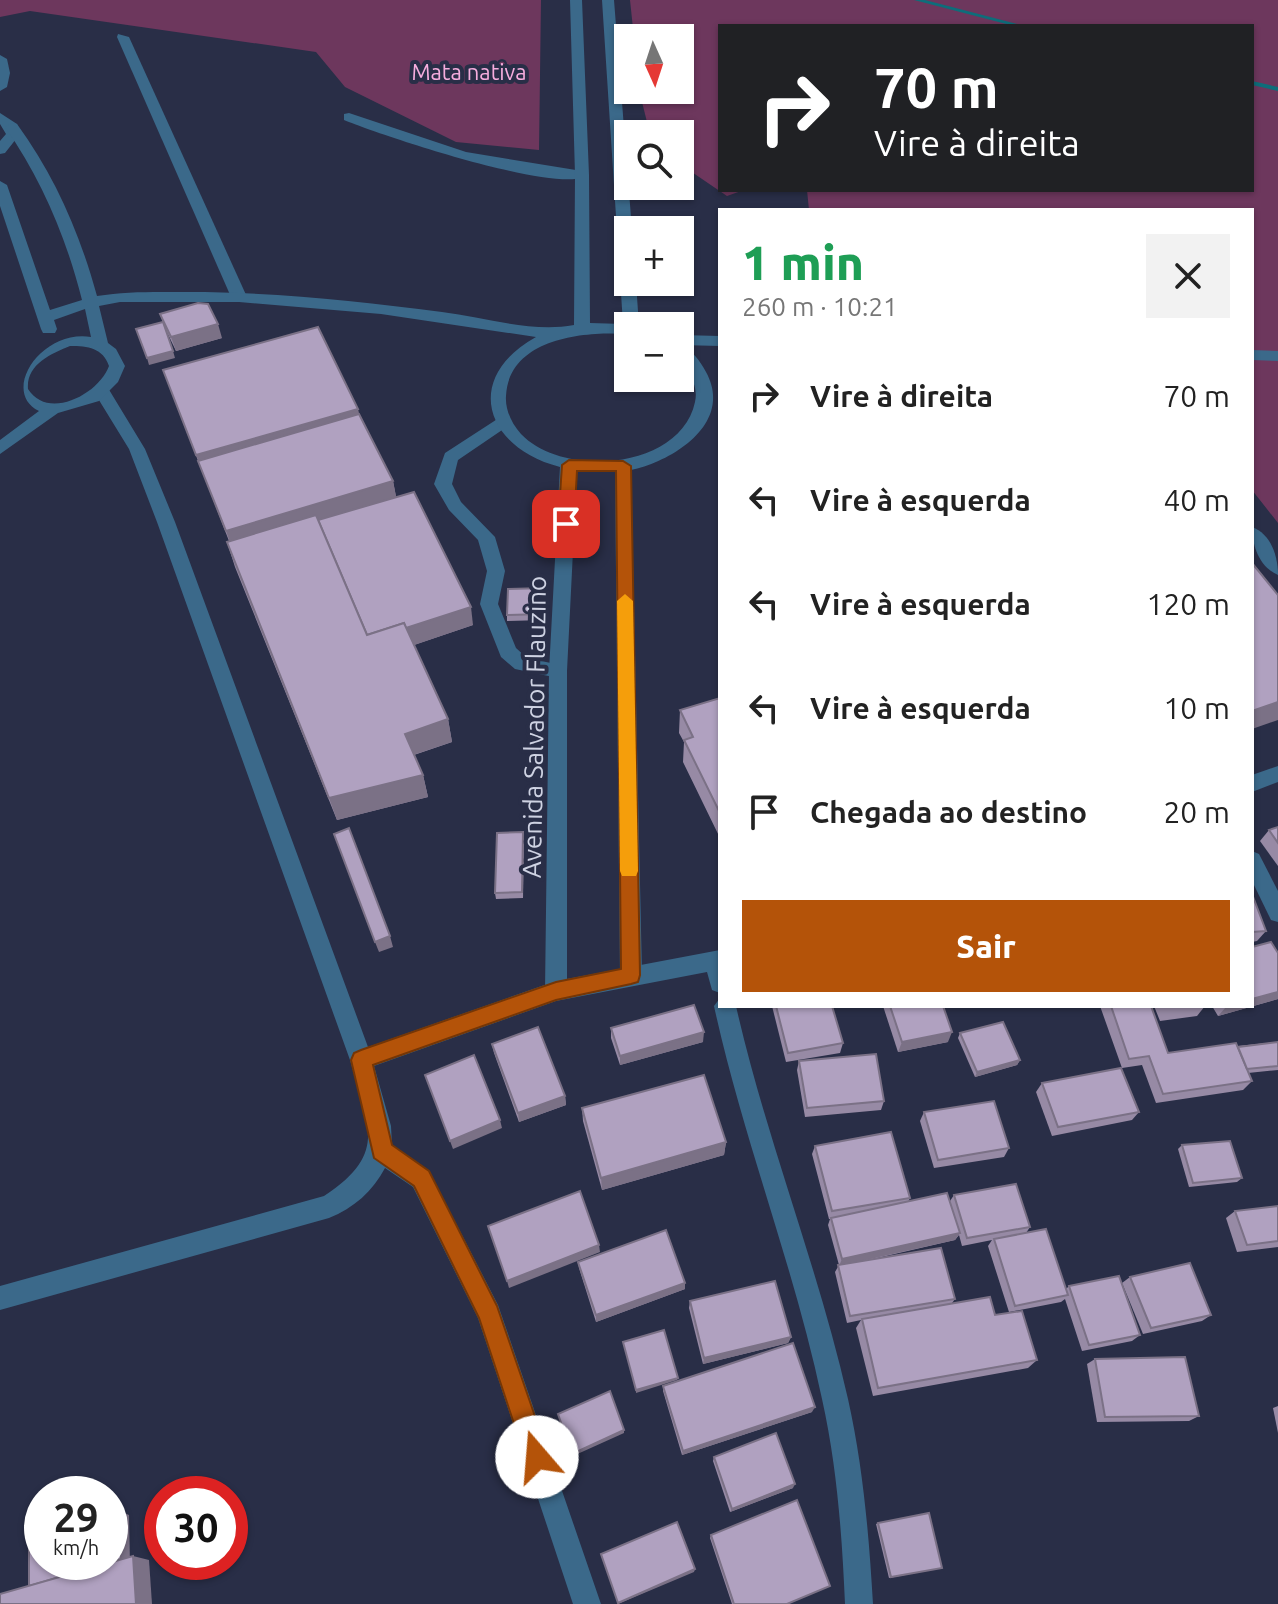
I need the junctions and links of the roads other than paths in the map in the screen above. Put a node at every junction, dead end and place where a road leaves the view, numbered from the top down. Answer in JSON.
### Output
{"nodes":[{"id":1,"x":576,"y":0,"type":"edge"},
{"id":2,"x":608,"y":0,"type":"edge"},
{"id":3,"x":123,"y":37,"type":"dead end"},
{"id":4,"x":0,"y":59,"type":"edge"},
{"id":5,"x":0,"y":87,"type":"edge"},
{"id":6,"x":349,"y":117,"type":"dead end"},
{"id":7,"x":6,"y":122,"type":"edge"},
{"id":8,"x":0,"y":150,"type":"edge"},
{"id":9,"x":582,"y":175,"type":"junction"},
{"id":10,"x":0,"y":185,"type":"edge"},
{"id":11,"x":623,"y":216,"type":"edge"},
{"id":12,"x":239,"y":297,"type":"junction"},
{"id":13,"x":91,"y":302,"type":"junction"},
{"id":14,"x":46,"y":317,"type":"junction"},
{"id":15,"x":582,"y":328,"type":"junction"},
{"id":16,"x":614,"y":328,"type":"edge"},
{"id":17,"x":559,"y":333,"type":"junction"},
{"id":18,"x":694,"y":340,"type":"edge"},
{"id":19,"x":718,"y":341,"type":"edge"},
{"id":20,"x":53,"y":345,"type":"junction"},
{"id":21,"x":101,"y":345,"type":"junction"},
{"id":22,"x":1254,"y":355,"type":"edge"},
{"id":23,"x":1278,"y":356,"type":"edge"},
{"id":24,"x":694,"y":366,"type":"edge"},
{"id":25,"x":18,"y":370,"type":"junction"},
{"id":26,"x":0,"y":386,"type":"edge"},
{"id":27,"x":102,"y":392,"type":"junction"},
{"id":28,"x":55,"y":407,"type":"junction"},
{"id":29,"x":502,"y":422,"type":"junction"},
{"id":30,"x":0,"y":448,"type":"edge"},
{"id":31,"x":569,"y":465,"type":"junction"},
{"id":32,"x":623,"y":466,"type":"junction"},
{"id":33,"x":1254,"y":536,"type":"edge"},
{"id":34,"x":1278,"y":568,"type":"edge"},
{"id":35,"x":558,"y":671,"type":"junction"},
{"id":36,"x":1278,"y":774,"type":"edge"},
{"id":37,"x":1254,"y":783,"type":"edge"},
{"id":38,"x":1254,"y":864,"type":"edge"},
{"id":39,"x":1278,"y":913,"type":"edge"},
{"id":40,"x":718,"y":968,"type":"edge"},
{"id":41,"x":631,"y":975,"type":"junction"},
{"id":42,"x":556,"y":991,"type":"junction"},
{"id":43,"x":725,"y":1008,"type":"edge"},
{"id":44,"x":361,"y":1060,"type":"junction"},
{"id":45,"x":381,"y":1151,"type":"junction"},
{"id":46,"x":0,"y":1298,"type":"edge"},
{"id":47,"x":587,"y":1604,"type":"edge"},
{"id":48,"x":859,"y":1604,"type":"edge"}],
"edges":[{"from":1,"to":9,"type":"street"},
{"from":2,"to":11,"type":"street"},
{"from":3,"to":12,"type":"street"},
{"from":4,"to":5,"type":"street"},
{"from":6,"to":9,"type":"street"},
{"from":7,"to":8,"type":"street"},
{"from":7,"to":13,"type":"street"},
{"from":9,"to":15,"type":"street"},
{"from":10,"to":14,"type":"street"},
{"from":12,"to":13,"type":"street"},
{"from":12,"to":17,"type":"street"},
{"from":13,"to":14,"type":"street"},
{"from":13,"to":21,"type":"street"},
{"from":14,"to":20,"type":"street"},
{"from":15,"to":16,"type":"street"},
{"from":15,"to":17,"type":"street"},
{"from":17,"to":29,"type":"street"},
{"from":18,"to":19,"type":"street"},
{"from":20,"to":21,"type":"street"},
{"from":20,"to":25,"type":"street"},
{"from":21,"to":27,"type":"street"},
{"from":22,"to":23,"type":"street"},
{"from":24,"to":32,"type":"street"},
{"from":25,"to":26,"type":"street"},
{"from":25,"to":28,"type":"street"},
{"from":27,"to":28,"type":"street"},
{"from":27,"to":44,"type":"street"},
{"from":28,"to":30,"type":"street"},
{"from":29,"to":31,"type":"street"},
{"from":29,"to":35,"type":"street"},
{"from":31,"to":32,"type":"street"},
{"from":31,"to":35,"type":"street","name":"Avenida Salvador Flauzino"},
{"from":32,"to":41,"type":"street"},
{"from":33,"to":34,"type":"street"},
{"from":35,"to":42,"type":"street","name":"Avenida Salvador Flauzino"},
{"from":36,"to":37,"type":"street"},
{"from":38,"to":39,"type":"street"},
{"from":40,"to":41,"type":"street"},
{"from":41,"to":42,"type":"street"},
{"from":42,"to":44,"type":"street"},
{"from":43,"to":48,"type":"street"},
{"from":44,"to":45,"type":"street"},
{"from":45,"to":46,"type":"street"},
{"from":45,"to":47,"type":"street"}]}
